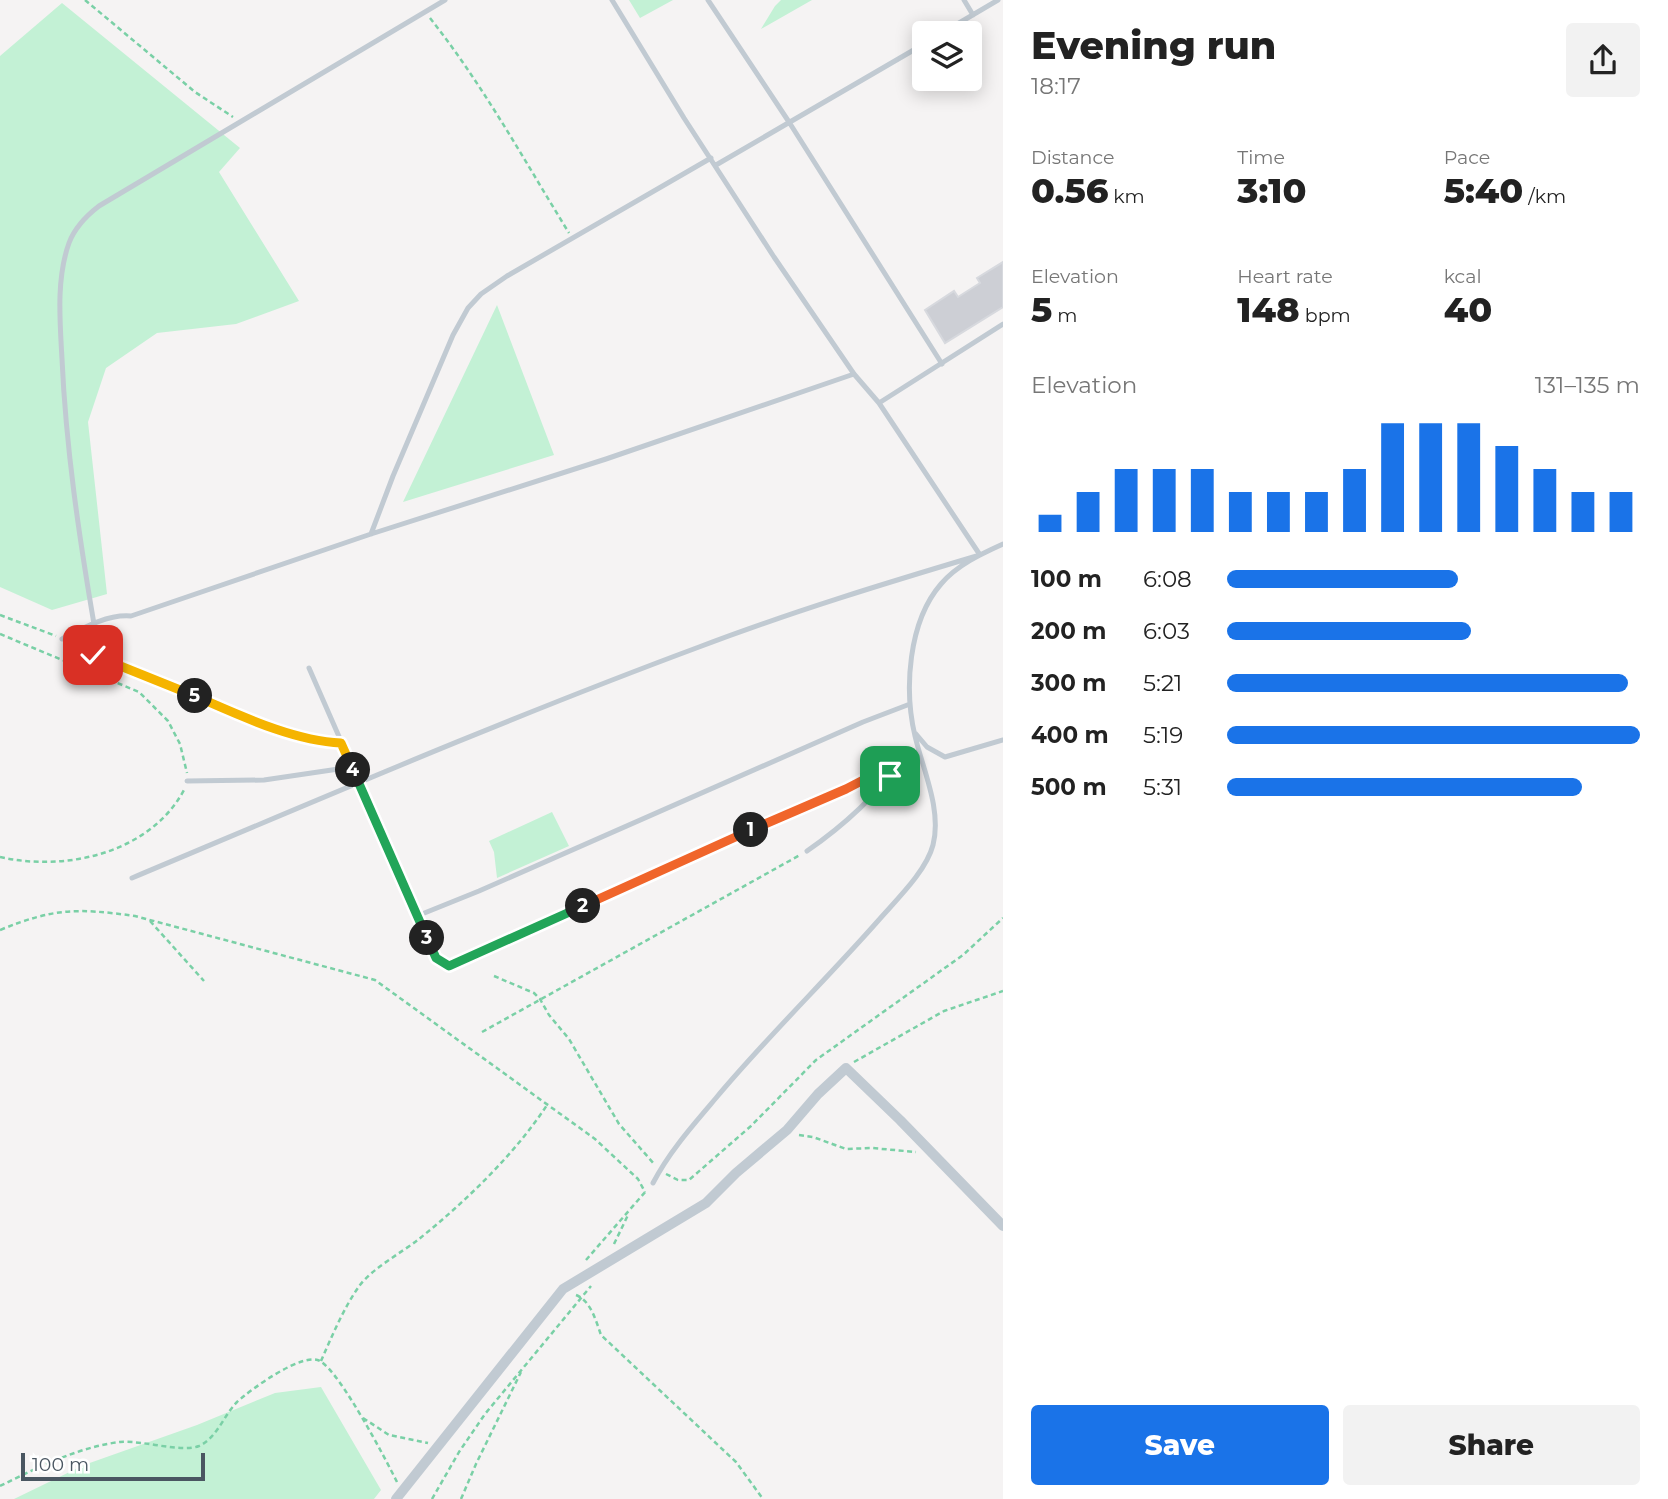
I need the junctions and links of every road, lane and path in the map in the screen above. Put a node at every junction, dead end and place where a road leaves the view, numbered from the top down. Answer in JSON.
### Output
{"nodes":[{"id":1,"x":85,"y":0,"type":"edge"},
{"id":2,"x":445,"y":0,"type":"edge"},
{"id":3,"x":612,"y":0,"type":"edge"},
{"id":4,"x":708,"y":0,"type":"edge"},
{"id":5,"x":964,"y":0,"type":"edge"},
{"id":6,"x":998,"y":0,"type":"edge"},
{"id":7,"x":425,"y":12,"type":"junction"},
{"id":8,"x":973,"y":15,"type":"junction"},
{"id":9,"x":963,"y":21,"type":"edge"},
{"id":10,"x":912,"y":51,"type":"edge"},
{"id":11,"x":240,"y":122,"type":"junction"},
{"id":12,"x":789,"y":122,"type":"junction"},
{"id":13,"x":711,"y":158,"type":"junction"},
{"id":14,"x":716,"y":165,"type":"junction"},
{"id":15,"x":573,"y":238,"type":"junction"},
{"id":16,"x":1003,"y":324,"type":"edge"},
{"id":17,"x":942,"y":364,"type":"junction"},
{"id":18,"x":854,"y":374,"type":"junction"},
{"id":19,"x":879,"y":403,"type":"junction"},
{"id":20,"x":372,"y":534,"type":"junction"},
{"id":21,"x":1003,"y":544,"type":"edge"},
{"id":22,"x":980,"y":555,"type":"junction"},
{"id":23,"x":0,"y":615,"type":"edge"},
{"id":24,"x":94,"y":624,"type":"junction"},
{"id":25,"x":0,"y":634,"type":"edge"},
{"id":26,"x":62,"y":639,"type":"junction"},
{"id":27,"x":93,"y":655,"type":"junction"},
{"id":28,"x":309,"y":668,"type":"dead end"},
{"id":29,"x":93,"y":672,"type":"junction"},
{"id":30,"x":910,"y":704,"type":"junction"},
{"id":31,"x":914,"y":732,"type":"junction"},
{"id":32,"x":1003,"y":740,"type":"edge"},
{"id":33,"x":341,"y":743,"type":"junction"},
{"id":34,"x":919,"y":751,"type":"junction"},
{"id":35,"x":900,"y":761,"type":"junction"},
{"id":36,"x":352,"y":767,"type":"junction"},
{"id":37,"x":187,"y":781,"type":"junction"},
{"id":38,"x":360,"y":784,"type":"junction"},
{"id":39,"x":807,"y":851,"type":"joint"},
{"id":40,"x":0,"y":857,"type":"edge"},
{"id":41,"x":132,"y":878,"type":"dead end"},
{"id":42,"x":417,"y":916,"type":"junction"},
{"id":43,"x":148,"y":919,"type":"junction"},
{"id":44,"x":0,"y":930,"type":"edge"},
{"id":45,"x":204,"y":981,"type":"dead end"},
{"id":46,"x":1003,"y":991,"type":"edge"},
{"id":47,"x":482,"y":1032,"type":"dead end"},
{"id":48,"x":846,"y":1069,"type":"junction"},
{"id":49,"x":548,"y":1104,"type":"junction"},
{"id":50,"x":787,"y":1129,"type":"junction"},
{"id":51,"x":933,"y":1153,"type":"junction"},
{"id":52,"x":653,"y":1183,"type":"joint"},
{"id":53,"x":645,"y":1192,"type":"junction"},
{"id":54,"x":630,"y":1209,"type":"junction"},
{"id":55,"x":1003,"y":1226,"type":"edge"},
{"id":56,"x":605,"y":1265,"type":"junction"},
{"id":57,"x":579,"y":1269,"type":"dead end"},
{"id":58,"x":563,"y":1289,"type":"junction"},
{"id":59,"x":583,"y":1298,"type":"junction"},
{"id":60,"x":526,"y":1354,"type":"dead end"},
{"id":61,"x":321,"y":1361,"type":"junction"},
{"id":62,"x":524,"y":1367,"type":"junction"},
{"id":63,"x":361,"y":1417,"type":"junction"},
{"id":64,"x":438,"y":1444,"type":"junction"},
{"id":65,"x":0,"y":1486,"type":"edge"},
{"id":66,"x":399,"y":1495,"type":"edge"},
{"id":67,"x":432,"y":1499,"type":"edge"},
{"id":68,"x":461,"y":1499,"type":"edge"},
{"id":69,"x":764,"y":1499,"type":"edge"}],
"edges":[{"from":1,"to":11,"type":"path"},
{"from":2,"to":7,"type":"lane"},
{"from":3,"to":13,"type":"lane"},
{"from":4,"to":12,"type":"lane"},
{"from":5,"to":8,"type":"lane"},
{"from":6,"to":8,"type":"lane"},
{"from":7,"to":11,"type":"lane"},
{"from":7,"to":15,"type":"path"},
{"from":8,"to":9,"type":"lane"},
{"from":10,"to":12,"type":"lane"},
{"from":11,"to":24,"type":"lane"},
{"from":12,"to":14,"type":"lane"},
{"from":12,"to":17,"type":"lane"},
{"from":13,"to":14,"type":"lane"},
{"from":13,"to":15,"type":"lane"},
{"from":14,"to":18,"type":"lane"},
{"from":15,"to":20,"type":"lane"},
{"from":16,"to":17,"type":"lane"},
{"from":17,"to":19,"type":"lane"},
{"from":18,"to":19,"type":"lane"},
{"from":18,"to":20,"type":"lane"},
{"from":19,"to":22,"type":"lane"},
{"from":20,"to":24,"type":"lane"},
{"from":21,"to":22,"type":"lane"},
{"from":22,"to":30,"type":"lane"},
{"from":22,"to":38,"type":"lane"},
{"from":23,"to":26,"type":"path"},
{"from":24,"to":26,"type":"lane"},
{"from":25,"to":29,"type":"path"},
{"from":26,"to":27,"type":"path"},
{"from":27,"to":29,"type":"path"},
{"from":27,"to":33,"type":"path"},
{"from":28,"to":33,"type":"lane"},
{"from":29,"to":37,"type":"path"},
{"from":30,"to":31,"type":"lane"},
{"from":30,"to":42,"type":"lane"},
{"from":31,"to":32,"type":"lane"},
{"from":31,"to":34,"type":"lane"},
{"from":33,"to":36,"type":"lane"},
{"from":34,"to":35,"type":"lane"},
{"from":34,"to":52,"type":"lane"},
{"from":35,"to":39,"type":"lane"},
{"from":35,"to":42,"type":"lane"},
{"from":36,"to":37,"type":"lane"},
{"from":36,"to":38,"type":"lane"},
{"from":37,"to":40,"type":"path"},
{"from":38,"to":41,"type":"lane"},
{"from":38,"to":42,"type":"lane"},
{"from":39,"to":47,"type":"path"},
{"from":43,"to":44,"type":"path"},
{"from":43,"to":45,"type":"path"},
{"from":43,"to":49,"type":"path"},
{"from":46,"to":48,"type":"path"},
{"from":48,"to":50,"type":"street"},
{"from":48,"to":51,"type":"street"},
{"from":49,"to":53,"type":"path"},
{"from":49,"to":61,"type":"path"},
{"from":50,"to":51,"type":"path"},
{"from":50,"to":56,"type":"street"},
{"from":51,"to":55,"type":"street"},
{"from":52,"to":53,"type":"path"},
{"from":53,"to":54,"type":"path"},
{"from":54,"to":56,"type":"path"},
{"from":54,"to":57,"type":"path"},
{"from":56,"to":58,"type":"street"},
{"from":56,"to":59,"type":"path"},
{"from":58,"to":59,"type":"path"},
{"from":58,"to":64,"type":"street"},
{"from":59,"to":62,"type":"path"},
{"from":59,"to":69,"type":"path"},
{"from":60,"to":62,"type":"path"},
{"from":61,"to":63,"type":"path"},
{"from":61,"to":65,"type":"path"},
{"from":62,"to":67,"type":"path"},
{"from":62,"to":68,"type":"path"},
{"from":63,"to":64,"type":"path"},
{"from":63,"to":66,"type":"path"},
{"from":64,"to":66,"type":"street"}]}
